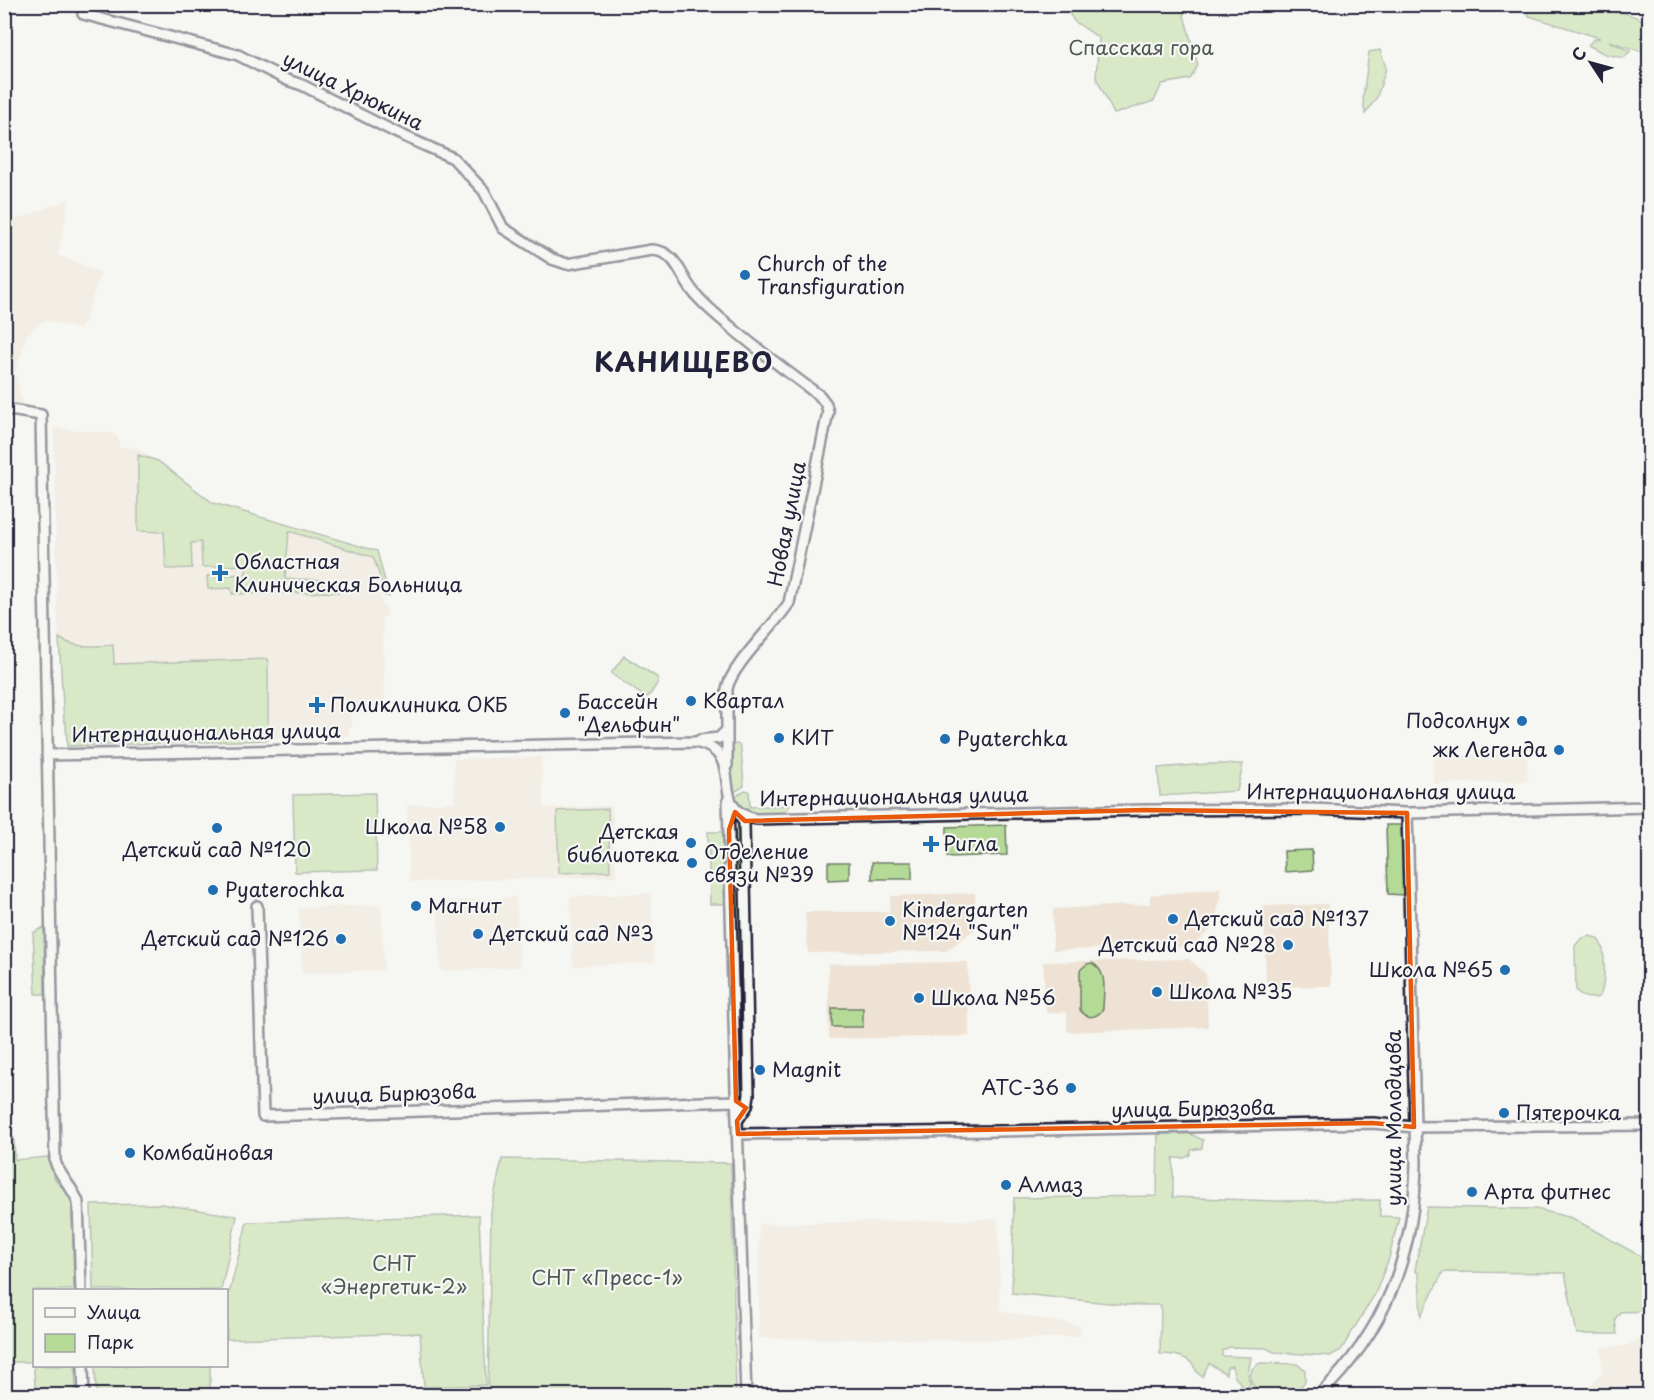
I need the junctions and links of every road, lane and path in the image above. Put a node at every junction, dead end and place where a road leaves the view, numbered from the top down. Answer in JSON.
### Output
{"nodes":[{"id":1,"x":83,"y":14,"type":"dead end"},
{"id":2,"x":4,"y":409,"type":"edge"},
{"id":3,"x":828,"y":412,"type":"joint"},
{"id":4,"x":726,"y":730,"type":"junction"},
{"id":5,"x":686,"y":741,"type":"junction"},
{"id":6,"x":47,"y":755,"type":"junction"},
{"id":7,"x":727,"y":772,"type":"junction"},
{"id":8,"x":728,"y":792,"type":"junction"},
{"id":9,"x":1650,"y":807,"type":"edge"},
{"id":10,"x":739,"y":813,"type":"junction"},
{"id":11,"x":1407,"y":813,"type":"junction"},
{"id":12,"x":756,"y":819,"type":"junction"},
{"id":13,"x":729,"y":821,"type":"junction"},
{"id":14,"x":744,"y":831,"type":"junction"},
{"id":15,"x":257,"y":906,"type":"dead end"},
{"id":16,"x":736,"y":1101,"type":"junction"},
{"id":17,"x":748,"y":1102,"type":"junction"},
{"id":18,"x":737,"y":1121,"type":"junction"},
{"id":19,"x":1650,"y":1125,"type":"edge"},
{"id":20,"x":1414,"y":1127,"type":"junction"},
{"id":21,"x":738,"y":1134,"type":"junction"},
{"id":22,"x":81,"y":1289,"type":"edge"},
{"id":23,"x":83,"y":1367,"type":"edge"},
{"id":24,"x":84,"y":1395,"type":"edge"},
{"id":25,"x":746,"y":1395,"type":"edge"},
{"id":26,"x":1318,"y":1395,"type":"edge"}],
"edges":[{"from":1,"to":3,"type":"street","name":"улица Хрюкина"},
{"from":2,"to":6,"type":"street"},
{"from":3,"to":4,"type":"street","name":"Новая улица"},
{"from":4,"to":5,"type":"street"},
{"from":4,"to":7,"type":"street","name":"Новая улица"},
{"from":5,"to":6,"type":"street","name":"Интернациональная улица"},
{"from":5,"to":7,"type":"street","name":"Интернациональная улица"},
{"from":6,"to":22,"type":"street","name":"Интернациональная улица"},
{"from":7,"to":8,"type":"street","name":"Интернациональная улица"},
{"from":8,"to":10,"type":"street","name":"Интернациональная улица"},
{"from":8,"to":13,"type":"street"},
{"from":9,"to":11,"type":"street","name":"Интернациональная улица"},
{"from":10,"to":12,"type":"street","name":"Интернациональная улица"},
{"from":10,"to":13,"type":"street"},
{"from":10,"to":14,"type":"street"},
{"from":11,"to":12,"type":"street","name":"Интернациональная улица"},
{"from":11,"to":20,"type":"street","name":"улица Молодцова"},
{"from":12,"to":14,"type":"street"},
{"from":13,"to":16,"type":"street"},
{"from":14,"to":17,"type":"street"},
{"from":15,"to":16,"type":"street","name":"улица Бирюзова"},
{"from":16,"to":17,"type":"street"},
{"from":16,"to":18,"type":"street"},
{"from":17,"to":18,"type":"street"},
{"from":18,"to":21,"type":"street"},
{"from":19,"to":20,"type":"street","name":"улица Бирюзова"},
{"from":20,"to":21,"type":"street","name":"улица Бирюзова"},
{"from":20,"to":26,"type":"street","name":"улица Молодцова"},
{"from":21,"to":25,"type":"street"},
{"from":23,"to":24,"type":"street"}]}
